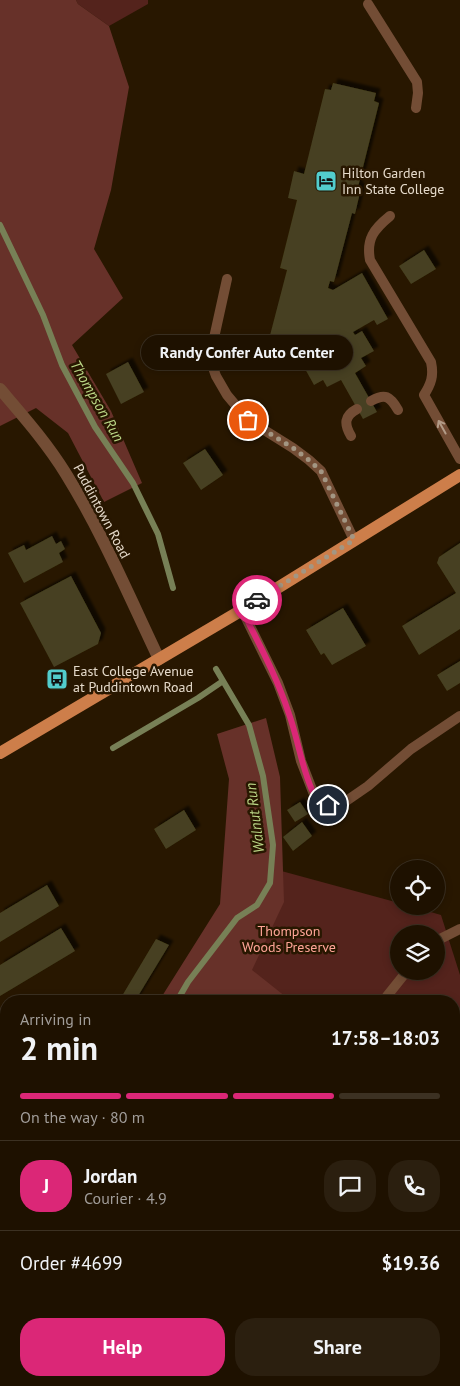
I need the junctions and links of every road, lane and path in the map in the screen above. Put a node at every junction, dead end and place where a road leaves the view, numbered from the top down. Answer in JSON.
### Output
{"nodes":[{"id":1,"x":368,"y":4,"type":"dead end"},
{"id":2,"x":416,"y":108,"type":"dead end"},
{"id":3,"x":390,"y":216,"type":"dead end"},
{"id":4,"x":227,"y":279,"type":"dead end"},
{"id":5,"x":0,"y":389,"type":"edge"},
{"id":6,"x":371,"y":401,"type":"dead end"},
{"id":7,"x":357,"y":409,"type":"dead end"},
{"id":8,"x":398,"y":410,"type":"dead end"},
{"id":9,"x":350,"y":436,"type":"dead end"},
{"id":10,"x":460,"y":459,"type":"edge"},
{"id":11,"x":460,"y":475,"type":"edge"},
{"id":12,"x":354,"y":540,"type":"junction"},
{"id":13,"x":242,"y":610,"type":"junction"},
{"id":14,"x":159,"y":658,"type":"junction"},
{"id":15,"x":460,"y":716,"type":"edge"},
{"id":16,"x":0,"y":753,"type":"edge"},
{"id":17,"x":460,"y":929,"type":"edge"},
{"id":18,"x":445,"y":936,"type":"edge"},
{"id":19,"x":399,"y":980,"type":"edge"},
{"id":20,"x":388,"y":995,"type":"edge"}],
"edges":[{"from":1,"to":2,"type":"lane"},
{"from":10,"to":3,"type":"lane","one_way":true},
{"from":4,"to":12,"type":"lane"},
{"from":5,"to":14,"type":"street","name":"Puddintown Road"},
{"from":6,"to":8,"type":"lane"},
{"from":7,"to":9,"type":"lane"},
{"from":11,"to":12,"type":"main road"},
{"from":12,"to":13,"type":"main road"},
{"from":13,"to":14,"type":"main road"},
{"from":13,"to":15,"type":"lane"},
{"from":14,"to":16,"type":"main road"},
{"from":17,"to":18,"type":"lane"},
{"from":19,"to":20,"type":"lane"}]}
